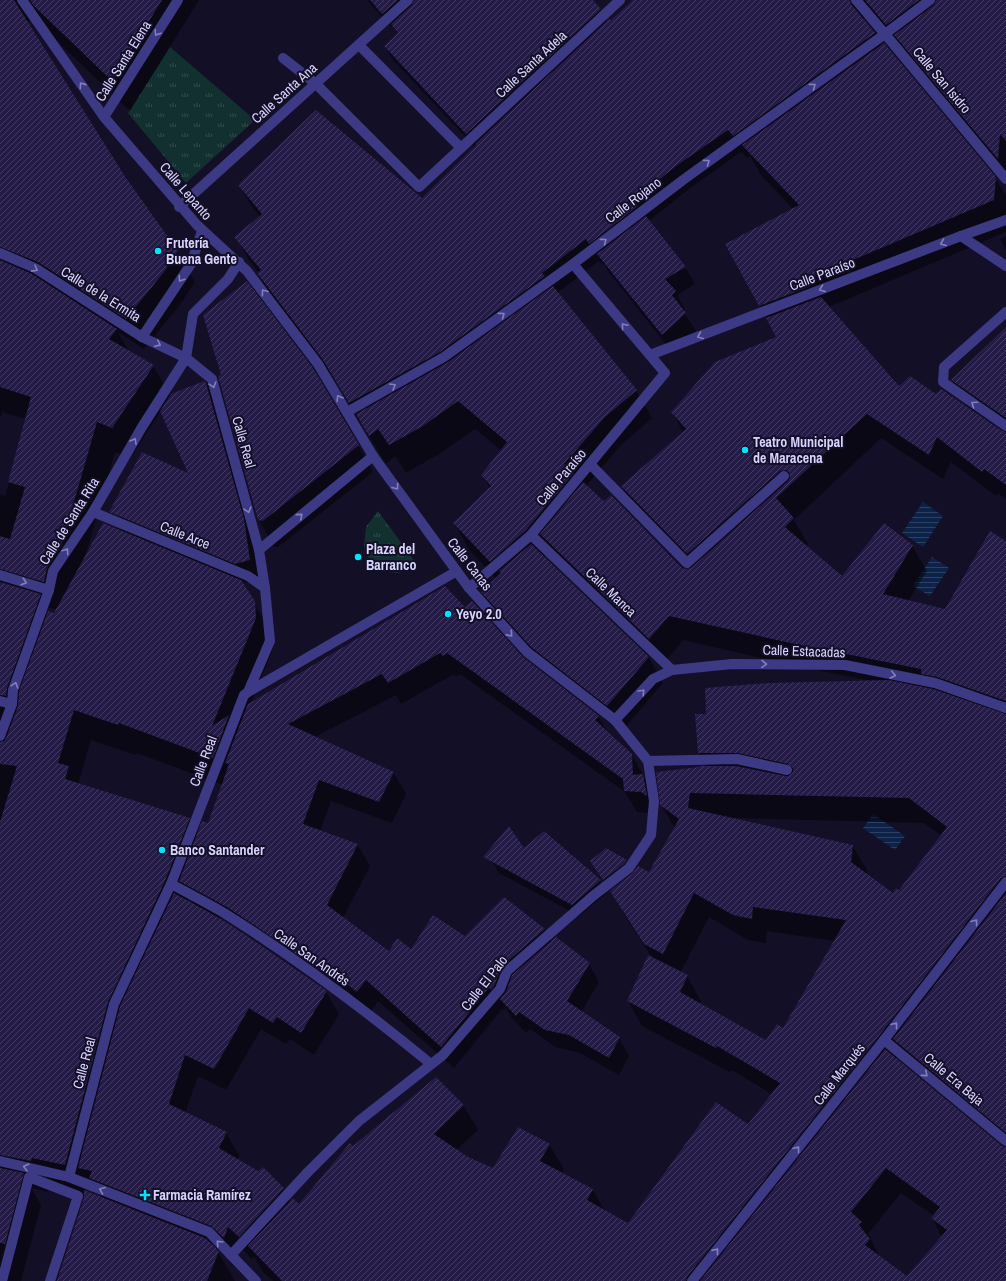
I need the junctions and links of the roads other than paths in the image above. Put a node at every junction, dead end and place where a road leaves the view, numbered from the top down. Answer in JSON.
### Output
{"nodes":[{"id":1,"x":22,"y":0,"type":"edge"},
{"id":2,"x":178,"y":0,"type":"edge"},
{"id":3,"x":408,"y":0,"type":"edge"},
{"id":4,"x":620,"y":0,"type":"edge"},
{"id":5,"x":856,"y":0,"type":"edge"},
{"id":6,"x":930,"y":0,"type":"edge"},
{"id":7,"x":609,"y":4,"type":"edge"},
{"id":8,"x":886,"y":34,"type":"junction"},
{"id":9,"x":359,"y":45,"type":"junction"},
{"id":10,"x":283,"y":58,"type":"dead end"},
{"id":11,"x":316,"y":84,"type":"junction"},
{"id":12,"x":104,"y":117,"type":"junction"},
{"id":13,"x":462,"y":148,"type":"junction"},
{"id":14,"x":1006,"y":180,"type":"edge"},
{"id":15,"x":179,"y":207,"type":"junction"},
{"id":16,"x":1006,"y":220,"type":"edge"},
{"id":17,"x":202,"y":231,"type":"junction"},
{"id":18,"x":961,"y":236,"type":"junction"},
{"id":19,"x":0,"y":253,"type":"edge"},
{"id":20,"x":239,"y":262,"type":"junction"},
{"id":21,"x":573,"y":264,"type":"junction"},
{"id":22,"x":1006,"y":266,"type":"edge"},
{"id":23,"x":1006,"y":312,"type":"edge"},
{"id":24,"x":142,"y":337,"type":"junction"},
{"id":25,"x":650,"y":355,"type":"junction"},
{"id":26,"x":186,"y":358,"type":"junction"},
{"id":27,"x":347,"y":412,"type":"junction"},
{"id":28,"x":1006,"y":426,"type":"edge"},
{"id":29,"x":373,"y":456,"type":"junction"},
{"id":30,"x":590,"y":464,"type":"junction"},
{"id":31,"x":784,"y":476,"type":"dead end"},
{"id":32,"x":93,"y":512,"type":"junction"},
{"id":33,"x":531,"y":535,"type":"junction"},
{"id":34,"x":259,"y":550,"type":"junction"},
{"id":35,"x":457,"y":571,"type":"junction"},
{"id":36,"x":0,"y":574,"type":"edge"},
{"id":37,"x":265,"y":588,"type":"junction"},
{"id":38,"x":469,"y":588,"type":"junction"},
{"id":39,"x":49,"y":590,"type":"junction"},
{"id":40,"x":672,"y":670,"type":"junction"},
{"id":41,"x":248,"y":692,"type":"junction"},
{"id":42,"x":0,"y":701,"type":"edge"},
{"id":43,"x":12,"y":704,"type":"junction"},
{"id":44,"x":1006,"y":708,"type":"edge"},
{"id":45,"x":615,"y":720,"type":"junction"},
{"id":46,"x":0,"y":736,"type":"edge"},
{"id":47,"x":648,"y":761,"type":"junction"},
{"id":48,"x":787,"y":770,"type":"dead end"},
{"id":49,"x":1006,"y":882,"type":"edge"},
{"id":50,"x":170,"y":884,"type":"junction"},
{"id":51,"x":884,"y":1040,"type":"junction"},
{"id":52,"x":431,"y":1064,"type":"junction"},
{"id":53,"x":1006,"y":1141,"type":"edge"},
{"id":54,"x":0,"y":1161,"type":"edge"},
{"id":55,"x":68,"y":1177,"type":"junction"},
{"id":56,"x":231,"y":1255,"type":"junction"},
{"id":57,"x":2,"y":1281,"type":"edge"},
{"id":58,"x":50,"y":1281,"type":"edge"},
{"id":59,"x":256,"y":1281,"type":"edge"},
{"id":60,"x":692,"y":1281,"type":"edge"}],
"edges":[{"from":12,"to":1,"type":"street","name":"Calle Lepanto","one_way":true},
{"from":2,"to":12,"type":"street","name":"Calle Santa Elena","one_way":true},
{"from":3,"to":9,"type":"street","name":"Calle Santa Ana"},
{"from":4,"to":7,"type":"street","name":"Calle Santa Adela"},
{"from":5,"to":8,"type":"street","name":"Calle San Isidro"},
{"from":6,"to":8,"type":"street","name":"Calle Rojano"},
{"from":7,"to":13,"type":"street","name":"Calle Santa Adela"},
{"from":8,"to":14,"type":"street","name":"Calle San Isidro"},
{"from":21,"to":8,"type":"street","name":"Calle Rojano","one_way":true},
{"from":9,"to":11,"type":"street","name":"Calle Santa Ana"},
{"from":9,"to":13,"type":"street"},
{"from":10,"to":11,"type":"street"},
{"from":11,"to":13,"type":"street","name":"Calle Santa Adela"},
{"from":11,"to":15,"type":"street","name":"Calle Santa Ana"},
{"from":12,"to":15,"type":"street","name":"Calle Lepanto"},
{"from":15,"to":17,"type":"street","name":"Calle Lepanto"},
{"from":16,"to":18,"type":"street","name":"Calle Paraíso"},
{"from":17,"to":20,"type":"street","name":"Calle Lepanto"},
{"from":17,"to":24,"type":"street","one_way":true},
{"from":18,"to":22,"type":"street"},
{"from":18,"to":25,"type":"street","name":"Calle Paraíso","one_way":true},
{"from":19,"to":24,"type":"street","name":"Calle de la Ermita","one_way":true},
{"from":20,"to":26,"type":"street"},
{"from":27,"to":20,"type":"street","name":"Calle Lepanto","one_way":true},
{"from":25,"to":21,"type":"street","name":"Calle Paraíso","one_way":true},
{"from":27,"to":21,"type":"street","name":"Calle Rojano","one_way":true},
{"from":28,"to":23,"type":"street","one_way":true},
{"from":24,"to":26,"type":"street","name":"Calle de la Ermita","one_way":true},
{"from":25,"to":30,"type":"street","name":"Calle Paraíso"},
{"from":32,"to":26,"type":"street","name":"Calle de Santa Rita","one_way":true},
{"from":26,"to":34,"type":"street","name":"Calle Real","one_way":true},
{"from":27,"to":29,"type":"street","name":"Calle Lepanto"},
{"from":34,"to":29,"type":"street","one_way":true},
{"from":29,"to":35,"type":"street","name":"Calle Canas","one_way":true},
{"from":30,"to":31,"type":"street"},
{"from":30,"to":33,"type":"street","name":"Calle Paraíso"},
{"from":32,"to":37,"type":"street","name":"Calle Arce"},
{"from":39,"to":32,"type":"street","name":"Calle de Santa Rita","one_way":true},
{"from":33,"to":38,"type":"street","name":"Calle Paraíso"},
{"from":33,"to":40,"type":"street","name":"Calle Manca"},
{"from":34,"to":37,"type":"street","name":"Calle Real"},
{"from":35,"to":38,"type":"street","name":"Calle Canas"},
{"from":35,"to":41,"type":"street"},
{"from":36,"to":39,"type":"street","one_way":true},
{"from":37,"to":41,"type":"street","name":"Calle Real"},
{"from":38,"to":45,"type":"street","name":"Calle Canas","one_way":true},
{"from":43,"to":39,"type":"street","name":"Calle de Santa Rita","one_way":true},
{"from":40,"to":44,"type":"street","name":"Calle Estacadas","one_way":true},
{"from":45,"to":40,"type":"street","name":"Calle Estacadas","one_way":true},
{"from":41,"to":50,"type":"street","name":"Calle Real"},
{"from":42,"to":43,"type":"street"},
{"from":43,"to":46,"type":"street","name":"Calle de Santa Rita"},
{"from":45,"to":47,"type":"street"},
{"from":47,"to":48,"type":"street"},
{"from":47,"to":52,"type":"street","name":"Calle El Palo"},
{"from":51,"to":49,"type":"street","name":"Calle Marqués","one_way":true},
{"from":50,"to":52,"type":"street","name":"Calle San Andrés"},
{"from":50,"to":55,"type":"street","name":"Calle Real"},
{"from":51,"to":53,"type":"street","name":"Calle Era Baja","one_way":true},
{"from":60,"to":51,"type":"street","name":"Calle Marqués","one_way":true},
{"from":52,"to":56,"type":"street","name":"Calle El Palo"},
{"from":55,"to":54,"type":"street","one_way":true},
{"from":56,"to":55,"type":"street","one_way":true},
{"from":56,"to":59,"type":"street"},
{"from":57,"to":58,"type":"street"}]}
